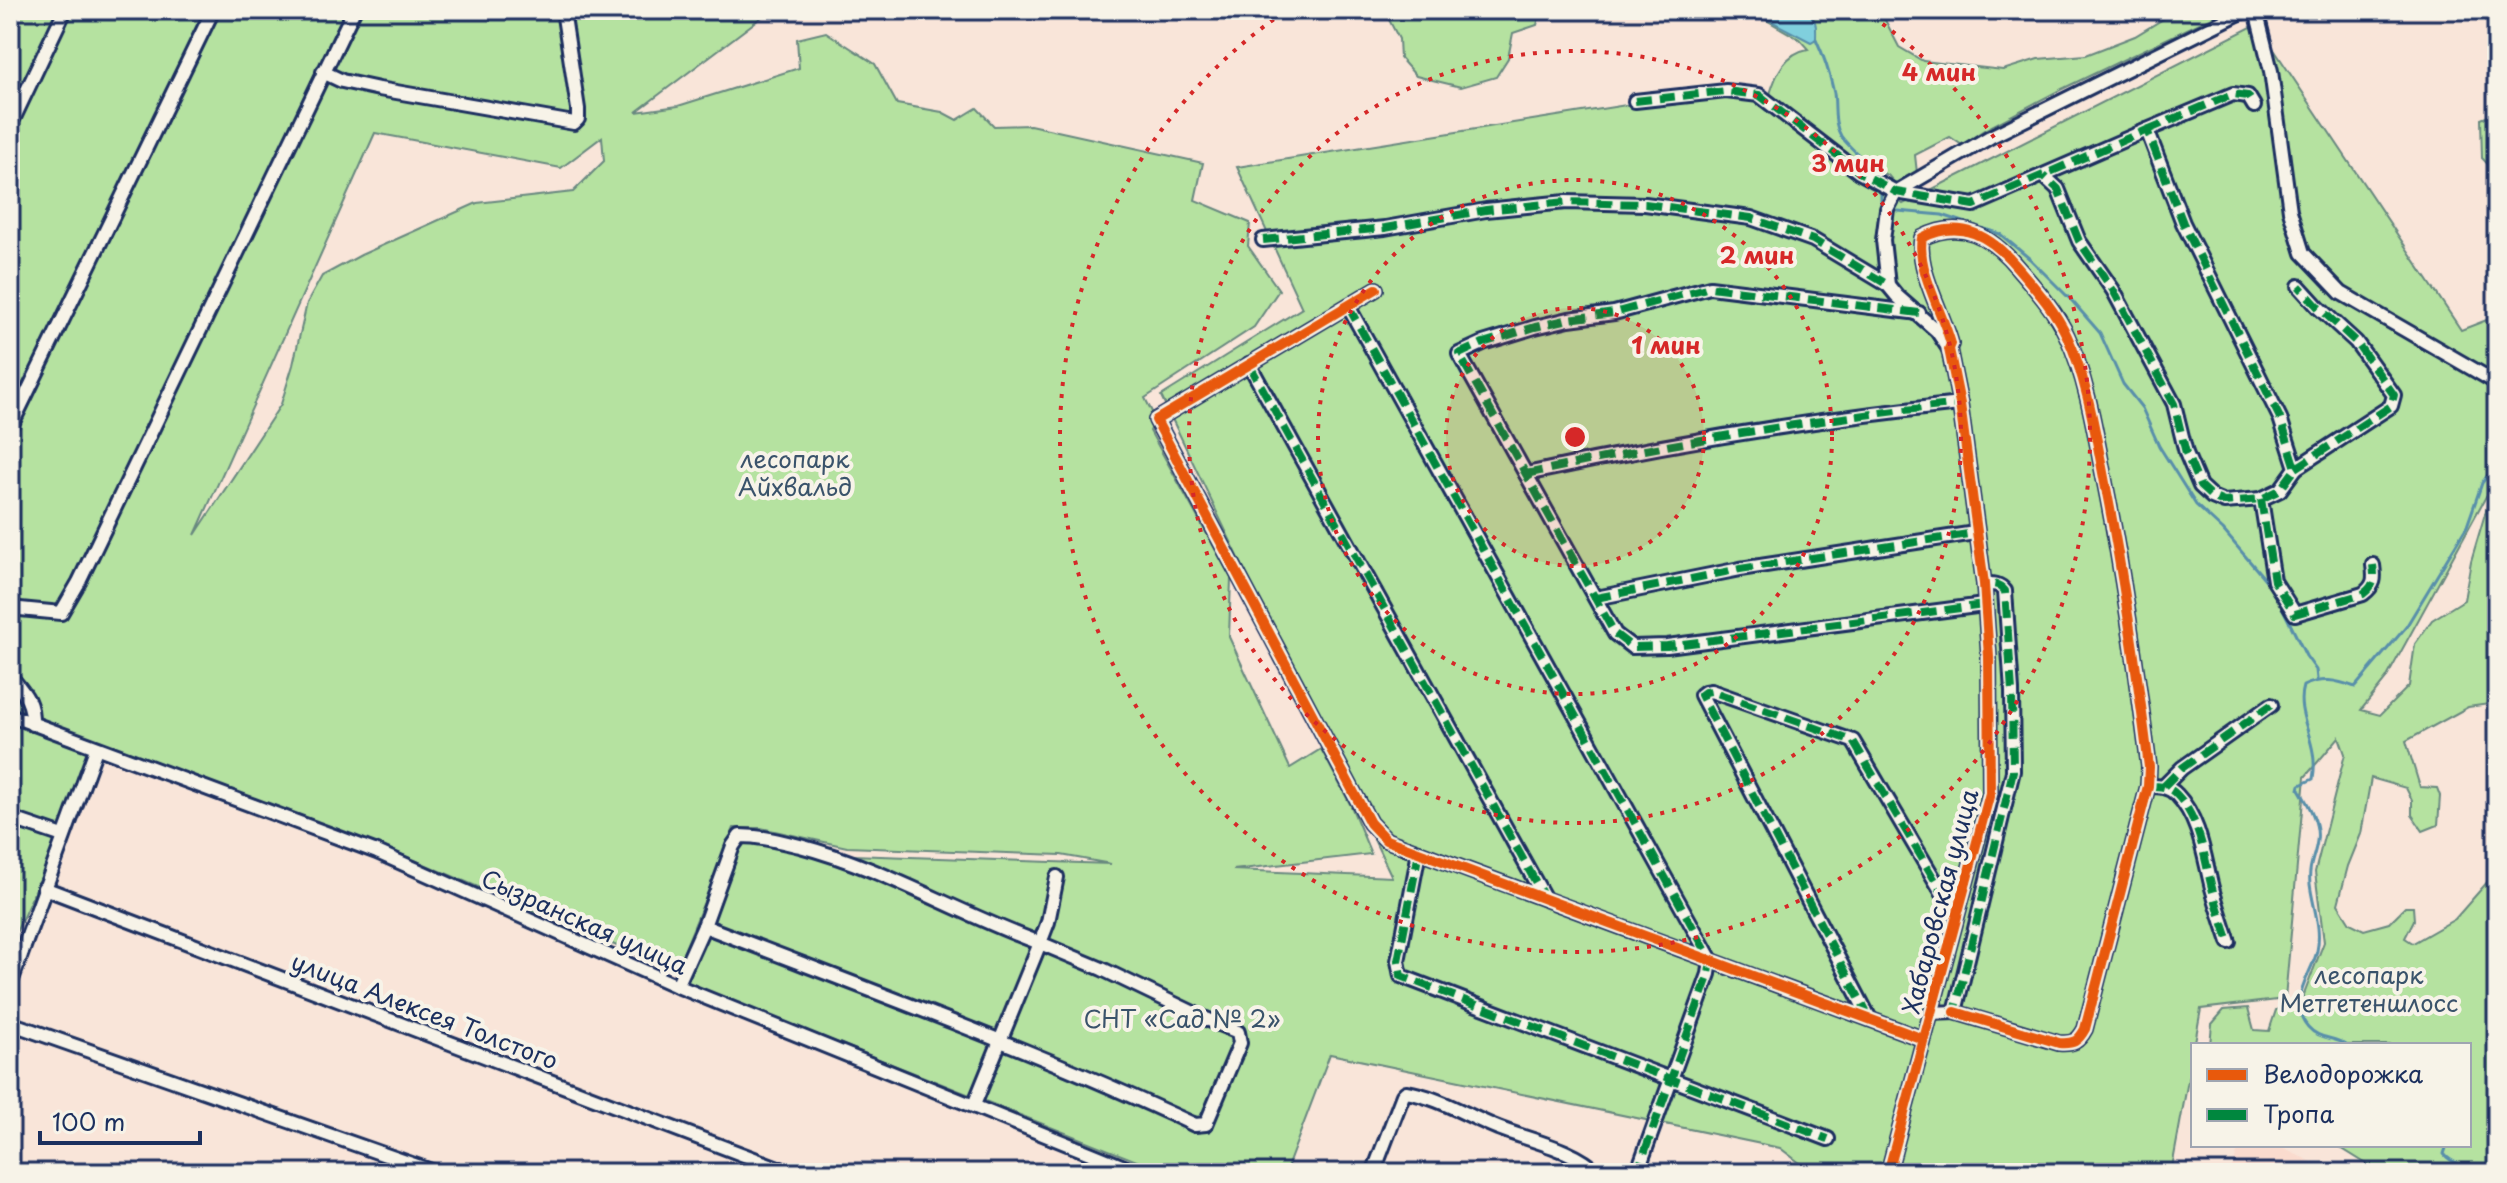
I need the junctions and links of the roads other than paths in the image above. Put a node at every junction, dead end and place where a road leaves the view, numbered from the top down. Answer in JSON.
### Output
{"nodes":[{"id":1,"x":65,"y":10,"type":"edge"},
{"id":2,"x":213,"y":10,"type":"edge"},
{"id":3,"x":354,"y":10,"type":"edge"},
{"id":4,"x":563,"y":10,"type":"edge"},
{"id":5,"x":625,"y":10,"type":"edge"},
{"id":6,"x":653,"y":10,"type":"edge"},
{"id":7,"x":2246,"y":10,"type":"edge"},
{"id":8,"x":2256,"y":10,"type":"edge"},
{"id":9,"x":323,"y":72,"type":"junction"},
{"id":10,"x":1635,"y":101,"type":"dead end"},
{"id":11,"x":2254,"y":106,"type":"dead end"},
{"id":12,"x":10,"y":126,"type":"edge"},
{"id":13,"x":2147,"y":130,"type":"junction"},
{"id":14,"x":2044,"y":176,"type":"junction"},
{"id":15,"x":1896,"y":192,"type":"junction"},
{"id":16,"x":1263,"y":240,"type":"dead end"},
{"id":17,"x":1888,"y":285,"type":"junction"},
{"id":18,"x":2299,"y":286,"type":"dead end"},
{"id":19,"x":1376,"y":289,"type":"dead end"},
{"id":20,"x":1348,"y":306,"type":"junction"},
{"id":21,"x":1919,"y":313,"type":"junction"},
{"id":22,"x":1949,"y":349,"type":"junction"},
{"id":23,"x":1249,"y":364,"type":"junction"},
{"id":24,"x":2497,"y":383,"type":"edge"},
{"id":25,"x":1960,"y":404,"type":"junction"},
{"id":26,"x":10,"y":428,"type":"edge"},
{"id":27,"x":2296,"y":468,"type":"junction"},
{"id":28,"x":1526,"y":474,"type":"junction"},
{"id":29,"x":2261,"y":499,"type":"junction"},
{"id":30,"x":1975,"y":533,"type":"junction"},
{"id":31,"x":2373,"y":565,"type":"dead end"},
{"id":32,"x":1984,"y":584,"type":"junction"},
{"id":33,"x":1596,"y":598,"type":"junction"},
{"id":34,"x":1984,"y":605,"type":"junction"},
{"id":35,"x":10,"y":608,"type":"edge"},
{"id":36,"x":10,"y":676,"type":"edge"},
{"id":37,"x":2271,"y":705,"type":"dead end"},
{"id":38,"x":10,"y":715,"type":"edge"},
{"id":39,"x":32,"y":724,"type":"junction"},
{"id":40,"x":96,"y":749,"type":"junction"},
{"id":41,"x":2148,"y":786,"type":"junction"},
{"id":42,"x":2164,"y":786,"type":"junction"},
{"id":43,"x":10,"y":818,"type":"edge"},
{"id":44,"x":63,"y":836,"type":"junction"},
{"id":45,"x":1419,"y":852,"type":"junction"},
{"id":46,"x":1057,"y":877,"type":"dead end"},
{"id":47,"x":44,"y":888,"type":"junction"},
{"id":48,"x":1545,"y":899,"type":"junction"},
{"id":49,"x":1956,"y":916,"type":"junction"},
{"id":50,"x":704,"y":926,"type":"junction"},
{"id":51,"x":2229,"y":942,"type":"dead end"},
{"id":52,"x":1040,"y":943,"type":"junction"},
{"id":53,"x":1711,"y":960,"type":"junction"},
{"id":54,"x":10,"y":985,"type":"edge"},
{"id":55,"x":677,"y":986,"type":"junction"},
{"id":56,"x":1955,"y":1012,"type":"junction"},
{"id":57,"x":1930,"y":1013,"type":"junction"},
{"id":58,"x":1870,"y":1019,"type":"junction"},
{"id":59,"x":10,"y":1023,"type":"edge"},
{"id":60,"x":1923,"y":1039,"type":"junction"},
{"id":61,"x":999,"y":1042,"type":"junction"},
{"id":62,"x":1670,"y":1079,"type":"junction"},
{"id":63,"x":974,"y":1105,"type":"junction"},
{"id":64,"x":1828,"y":1139,"type":"dead end"},
{"id":65,"x":437,"y":1173,"type":"edge"},
{"id":66,"x":791,"y":1173,"type":"edge"},
{"id":67,"x":1139,"y":1173,"type":"edge"},
{"id":68,"x":1373,"y":1173,"type":"edge"},
{"id":69,"x":1598,"y":1173,"type":"edge"},
{"id":70,"x":1637,"y":1173,"type":"edge"},
{"id":71,"x":1888,"y":1173,"type":"edge"}],
"edges":[{"from":1,"to":12,"type":"street"},
{"from":2,"to":26,"type":"street"},
{"from":3,"to":9,"type":"street"},
{"from":4,"to":9,"type":"street"},
{"from":5,"to":6,"type":"street"},
{"from":7,"to":15,"type":"street"},
{"from":8,"to":24,"type":"street"},
{"from":9,"to":35,"type":"street"},
{"from":10,"to":15,"type":"street"},
{"from":11,"to":13,"type":"street"},
{"from":13,"to":14,"type":"street"},
{"from":13,"to":27,"type":"street"},
{"from":14,"to":15,"type":"street"},
{"from":14,"to":29,"type":"street"},
{"from":15,"to":17,"type":"street"},
{"from":16,"to":17,"type":"street"},
{"from":17,"to":21,"type":"street"},
{"from":18,"to":27,"type":"street"},
{"from":19,"to":20,"type":"street"},
{"from":20,"to":23,"type":"street"},
{"from":20,"to":53,"type":"street"},
{"from":21,"to":22,"type":"street"},
{"from":21,"to":28,"type":"street"},
{"from":22,"to":25,"type":"street","name":"Хабаровская улица"},
{"from":22,"to":41,"type":"street","name":"Хабаровская улица"},
{"from":23,"to":45,"type":"street"},
{"from":23,"to":48,"type":"street"},
{"from":25,"to":28,"type":"street"},
{"from":25,"to":30,"type":"street","name":"Хабаровская улица"},
{"from":27,"to":29,"type":"street"},
{"from":28,"to":33,"type":"street"},
{"from":29,"to":31,"type":"street"},
{"from":30,"to":32,"type":"street","name":"Хабаровская улица"},
{"from":30,"to":33,"type":"street"},
{"from":32,"to":34,"type":"street","name":"Хабаровская улица"},
{"from":32,"to":56,"type":"street"},
{"from":33,"to":34,"type":"street"},
{"from":34,"to":49,"type":"street","name":"Хабаровская улица"},
{"from":36,"to":39,"type":"street"},
{"from":37,"to":42,"type":"street"},
{"from":38,"to":39,"type":"street","name":"Сызранская улица"},
{"from":39,"to":40,"type":"street","name":"Сызранская улица"},
{"from":40,"to":44,"type":"street"},
{"from":40,"to":55,"type":"street","name":"Сызранская улица"},
{"from":41,"to":42,"type":"street"},
{"from":41,"to":56,"type":"street"},
{"from":42,"to":51,"type":"street"},
{"from":43,"to":44,"type":"street"},
{"from":44,"to":47,"type":"street"},
{"from":45,"to":48,"type":"street"},
{"from":45,"to":62,"type":"street"},
{"from":46,"to":52,"type":"street"},
{"from":47,"to":54,"type":"street"},
{"from":47,"to":66,"type":"street","name":"улица Алексея Толстого"},
{"from":48,"to":53,"type":"street"},
{"from":49,"to":57,"type":"street","name":"Хабаровская улица"},
{"from":49,"to":58,"type":"street"},
{"from":50,"to":52,"type":"street"},
{"from":50,"to":55,"type":"street"},
{"from":50,"to":61,"type":"street"},
{"from":52,"to":61,"type":"street"},
{"from":52,"to":61,"type":"street"},
{"from":53,"to":58,"type":"street"},
{"from":53,"to":62,"type":"street"},
{"from":55,"to":63,"type":"street","name":"Сызранская улица"},
{"from":56,"to":57,"type":"street"},
{"from":57,"to":60,"type":"street","name":"Хабаровская улица"},
{"from":58,"to":60,"type":"street"},
{"from":59,"to":65,"type":"street"},
{"from":60,"to":71,"type":"street","name":"Хабаровская улица"},
{"from":61,"to":63,"type":"street"},
{"from":62,"to":64,"type":"street"},
{"from":62,"to":70,"type":"street"},
{"from":63,"to":67,"type":"street","name":"Сызранская улица"},
{"from":68,"to":69,"type":"street"}]}
